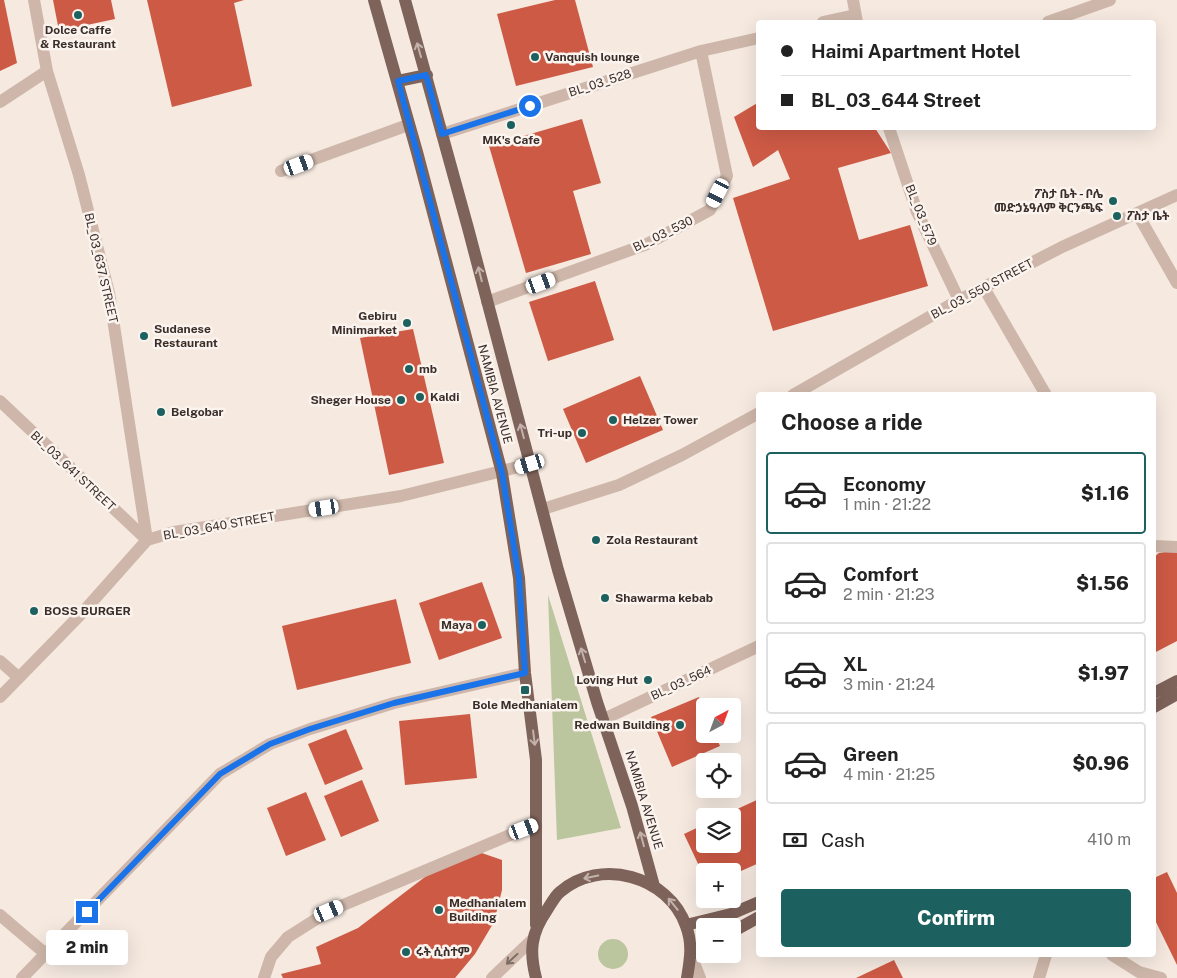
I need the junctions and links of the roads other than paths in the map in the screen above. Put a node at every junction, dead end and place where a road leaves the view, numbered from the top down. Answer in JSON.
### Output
{"nodes":[{"id":1,"x":34,"y":0,"type":"edge"},
{"id":2,"x":374,"y":0,"type":"edge"},
{"id":3,"x":405,"y":0,"type":"edge"},
{"id":4,"x":853,"y":0,"type":"edge"},
{"id":5,"x":1110,"y":0,"type":"edge"},
{"id":6,"x":1085,"y":4,"type":"edge"},
{"id":7,"x":856,"y":19,"type":"edge"},
{"id":8,"x":1052,"y":20,"type":"edge"},
{"id":9,"x":756,"y":39,"type":"edge"},
{"id":10,"x":701,"y":51,"type":"junction"},
{"id":11,"x":47,"y":70,"type":"junction"},
{"id":12,"x":426,"y":75,"type":"junction"},
{"id":13,"x":398,"y":81,"type":"junction"},
{"id":14,"x":0,"y":102,"type":"edge"},
{"id":15,"x":408,"y":125,"type":"junction"},
{"id":16,"x":890,"y":130,"type":"edge"},
{"id":17,"x":442,"y":134,"type":"junction"},
{"id":18,"x":281,"y":171,"type":"dead end"},
{"id":19,"x":1177,"y":195,"type":"edge"},
{"id":20,"x":1138,"y":213,"type":"junction"},
{"id":21,"x":1177,"y":283,"type":"edge"},
{"id":22,"x":984,"y":288,"type":"junction"},
{"id":23,"x":959,"y":300,"type":"junction"},
{"id":24,"x":487,"y":302,"type":"junction"},
{"id":25,"x":799,"y":392,"type":"edge"},
{"id":26,"x":1044,"y":392,"type":"edge"},
{"id":27,"x":0,"y":401,"type":"edge"},
{"id":28,"x":756,"y":415,"type":"edge"},
{"id":29,"x":530,"y":464,"type":"junction"},
{"id":30,"x":502,"y":473,"type":"junction"},
{"id":31,"x":543,"y":509,"type":"junction"},
{"id":32,"x":147,"y":540,"type":"junction"},
{"id":33,"x":1156,"y":546,"type":"edge"},
{"id":34,"x":1177,"y":547,"type":"edge"},
{"id":35,"x":756,"y":647,"type":"edge"},
{"id":36,"x":0,"y":660,"type":"edge"},
{"id":37,"x":525,"y":673,"type":"junction"},
{"id":38,"x":18,"y":677,"type":"junction"},
{"id":39,"x":1177,"y":680,"type":"edge"},
{"id":40,"x":1156,"y":692,"type":"edge"},
{"id":41,"x":1177,"y":694,"type":"edge"},
{"id":42,"x":0,"y":697,"type":"edge"},
{"id":43,"x":1156,"y":706,"type":"edge"},
{"id":44,"x":604,"y":719,"type":"junction"},
{"id":45,"x":536,"y":824,"type":"junction"},
{"id":46,"x":654,"y":886,"type":"junction"},
{"id":47,"x":756,"y":903,"type":"edge"},
{"id":48,"x":0,"y":915,"type":"edge"},
{"id":49,"x":756,"y":919,"type":"edge"},
{"id":50,"x":536,"y":925,"type":"junction"},
{"id":51,"x":686,"y":925,"type":"junction"},
{"id":52,"x":741,"y":927,"type":"edge"},
{"id":53,"x":533,"y":939,"type":"junction"},
{"id":54,"x":696,"y":952,"type":"edge"},
{"id":55,"x":47,"y":955,"type":"junction"},
{"id":56,"x":691,"y":955,"type":"junction"},
{"id":57,"x":1045,"y":957,"type":"edge"},
{"id":58,"x":1115,"y":957,"type":"edge"},
{"id":59,"x":22,"y":978,"type":"edge"},
{"id":60,"x":264,"y":978,"type":"edge"},
{"id":61,"x":492,"y":978,"type":"edge"},
{"id":62,"x":536,"y":978,"type":"edge"},
{"id":63,"x":687,"y":978,"type":"edge"},
{"id":64,"x":700,"y":978,"type":"edge"},
{"id":65,"x":1039,"y":978,"type":"edge"},
{"id":66,"x":1161,"y":978,"type":"edge"}],
"edges":[{"from":1,"to":11,"type":"street","name":"BL_03_637 STREET"},
{"from":2,"to":13,"type":"main road","name":"NAMIBIA AVENUE"},
{"from":12,"to":3,"type":"main road","name":"NAMIBIA AVENUE","one_way":true},
{"from":4,"to":7,"type":"street"},
{"from":5,"to":6,"type":"street"},
{"from":6,"to":8,"type":"street"},
{"from":9,"to":10,"type":"street","name":"BL_03_528"},
{"from":10,"to":17,"type":"street","name":"BL_03_528"},
{"from":10,"to":24,"type":"street","name":"BL_03_530"},
{"from":11,"to":14,"type":"street"},
{"from":11,"to":32,"type":"street","name":"BL_03_637 STREET"},
{"from":12,"to":13,"type":"main road"},
{"from":12,"to":17,"type":"main road","name":"NAMIBIA AVENUE"},
{"from":13,"to":15,"type":"main road","name":"NAMIBIA AVENUE"},
{"from":15,"to":18,"type":"street"},
{"from":15,"to":30,"type":"main road","name":"NAMIBIA AVENUE"},
{"from":16,"to":23,"type":"street","name":"BL_03_579"},
{"from":24,"to":17,"type":"main road","name":"NAMIBIA AVENUE","one_way":true},
{"from":19,"to":20,"type":"street","name":"BL_03_550 STREET"},
{"from":20,"to":21,"type":"street"},
{"from":20,"to":22,"type":"street","name":"BL_03_550 STREET"},
{"from":22,"to":23,"type":"street","name":"BL_03_550 STREET"},
{"from":22,"to":26,"type":"street"},
{"from":23,"to":25,"type":"street","name":"BL_03_550 STREET"},
{"from":29,"to":24,"type":"main road","name":"NAMIBIA AVENUE","one_way":true},
{"from":27,"to":32,"type":"street","name":"BL_03_641 STREET"},
{"from":28,"to":31,"type":"street"},
{"from":29,"to":30,"type":"street","name":"BL_03_640 STREET"},
{"from":29,"to":31,"type":"main road","name":"NAMIBIA AVENUE"},
{"from":30,"to":32,"type":"street","name":"BL_03_640 STREET"},
{"from":30,"to":37,"type":"main road","name":"NAMIBIA AVENUE"},
{"from":44,"to":31,"type":"main road","name":"NAMIBIA AVENUE","one_way":true},
{"from":32,"to":38,"type":"street","name":"BL_03_640 STREET"},
{"from":33,"to":34,"type":"street"},
{"from":35,"to":44,"type":"street","name":"BL_03_564"},
{"from":36,"to":38,"type":"street"},
{"from":37,"to":45,"type":"main road","name":"NAMIBIA AVENUE","one_way":true},
{"from":37,"to":55,"type":"street"},
{"from":38,"to":42,"type":"street","name":"BL_03_640 STREET"},
{"from":39,"to":40,"type":"main road"},
{"from":41,"to":43,"type":"main road"},
{"from":46,"to":44,"type":"main road","name":"NAMIBIA AVENUE","one_way":true},
{"from":45,"to":50,"type":"main road","name":"NAMIBIA AVENUE"},
{"from":45,"to":60,"type":"street"},
{"from":46,"to":50,"type":"main road","one_way":true},
{"from":51,"to":46,"type":"main road","one_way":true},
{"from":47,"to":51,"type":"main road"},
{"from":48,"to":55,"type":"street"},
{"from":49,"to":52,"type":"main road"},
{"from":50,"to":53,"type":"main road"},
{"from":51,"to":56,"type":"main road"},
{"from":53,"to":61,"type":"street","one_way":true},
{"from":53,"to":62,"type":"main road"},
{"from":54,"to":56,"type":"main road"},
{"from":55,"to":59,"type":"street"},
{"from":56,"to":63,"type":"main road"},
{"from":56,"to":64,"type":"street"},
{"from":57,"to":65,"type":"street"},
{"from":58,"to":66,"type":"street"}]}
